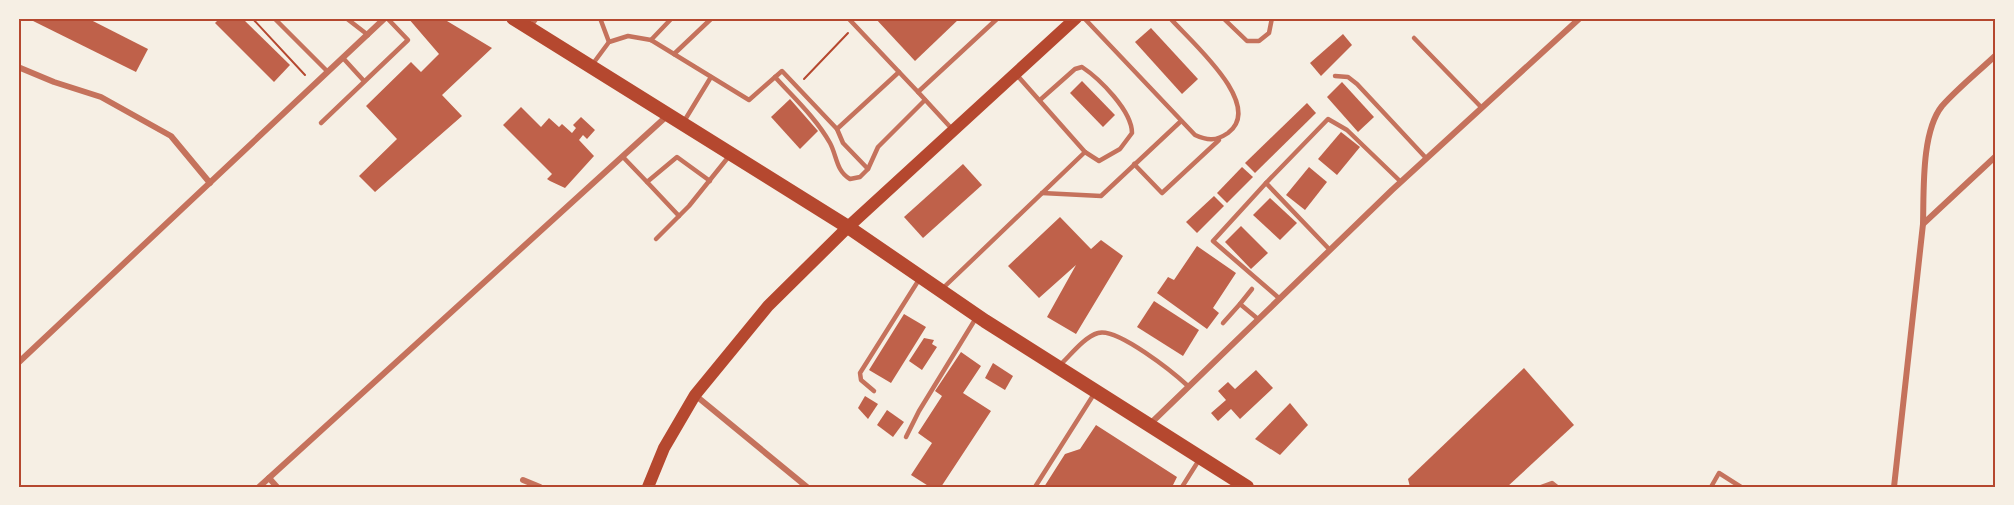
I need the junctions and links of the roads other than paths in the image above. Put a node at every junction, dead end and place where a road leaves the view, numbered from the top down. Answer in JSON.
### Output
{"nodes":[{"id":1,"x":274,"y":18,"type":"edge"},
{"id":2,"x":346,"y":18,"type":"edge"},
{"id":3,"x":386,"y":18,"type":"edge"},
{"id":4,"x":513,"y":18,"type":"edge"},
{"id":5,"x":600,"y":18,"type":"edge"},
{"id":6,"x":672,"y":18,"type":"edge"},
{"id":7,"x":712,"y":18,"type":"edge"},
{"id":8,"x":848,"y":18,"type":"edge"},
{"id":9,"x":998,"y":18,"type":"edge"},
{"id":10,"x":1076,"y":18,"type":"edge"},
{"id":11,"x":1084,"y":18,"type":"edge"},
{"id":12,"x":1170,"y":18,"type":"edge"},
{"id":13,"x":1222,"y":18,"type":"edge"},
{"id":14,"x":1272,"y":18,"type":"edge"},
{"id":15,"x":1580,"y":18,"type":"edge"},
{"id":16,"x":533,"y":23,"type":"edge"},
{"id":17,"x":368,"y":35,"type":"junction"},
{"id":18,"x":1414,"y":38,"type":"dead end"},
{"id":19,"x":651,"y":40,"type":"junction"},
{"id":20,"x":609,"y":42,"type":"junction"},
{"id":21,"x":674,"y":54,"type":"junction"},
{"id":22,"x":1996,"y":55,"type":"edge"},
{"id":23,"x":343,"y":58,"type":"junction"},
{"id":24,"x":18,"y":67,"type":"edge"},
{"id":25,"x":590,"y":67,"type":"junction"},
{"id":26,"x":328,"y":72,"type":"junction"},
{"id":27,"x":899,"y":72,"type":"junction"},
{"id":28,"x":1016,"y":74,"type":"junction"},
{"id":29,"x":1335,"y":76,"type":"dead end"},
{"id":30,"x":711,"y":77,"type":"junction"},
{"id":31,"x":775,"y":77,"type":"junction"},
{"id":32,"x":364,"y":81,"type":"junction"},
{"id":33,"x":918,"y":92,"type":"junction"},
{"id":34,"x":925,"y":100,"type":"junction"},
{"id":35,"x":1040,"y":100,"type":"junction"},
{"id":36,"x":1482,"y":108,"type":"junction"},
{"id":37,"x":668,"y":116,"type":"junction"},
{"id":38,"x":1180,"y":122,"type":"junction"},
{"id":39,"x":321,"y":123,"type":"dead end"},
{"id":40,"x":682,"y":124,"type":"junction"},
{"id":41,"x":837,"y":129,"type":"junction"},
{"id":42,"x":954,"y":130,"type":"junction"},
{"id":43,"x":1221,"y":138,"type":"junction"},
{"id":44,"x":1085,"y":152,"type":"junction"},
{"id":45,"x":730,"y":155,"type":"junction"},
{"id":46,"x":622,"y":156,"type":"junction"},
{"id":47,"x":1996,"y":156,"type":"edge"},
{"id":48,"x":1426,"y":158,"type":"junction"},
{"id":49,"x":1134,"y":164,"type":"junction"},
{"id":50,"x":868,"y":169,"type":"junction"},
{"id":51,"x":710,"y":180,"type":"junction"},
{"id":52,"x":647,"y":182,"type":"junction"},
{"id":53,"x":1401,"y":182,"type":"junction"},
{"id":54,"x":210,"y":183,"type":"junction"},
{"id":55,"x":1266,"y":183,"type":"junction"},
{"id":56,"x":1042,"y":193,"type":"junction"},
{"id":57,"x":679,"y":216,"type":"junction"},
{"id":58,"x":1923,"y":224,"type":"junction"},
{"id":59,"x":848,"y":227,"type":"junction"},
{"id":60,"x":656,"y":239,"type":"dead end"},
{"id":61,"x":1330,"y":250,"type":"junction"},
{"id":62,"x":920,"y":278,"type":"junction"},
{"id":63,"x":1252,"y":289,"type":"dead end"},
{"id":64,"x":941,"y":291,"type":"junction"},
{"id":65,"x":1280,"y":298,"type":"junction"},
{"id":66,"x":1240,"y":304,"type":"junction"},
{"id":67,"x":977,"y":316,"type":"junction"},
{"id":68,"x":1258,"y":319,"type":"junction"},
{"id":69,"x":1223,"y":322,"type":"dead end"},
{"id":70,"x":18,"y":363,"type":"edge"},
{"id":71,"x":1058,"y":367,"type":"junction"},
{"id":72,"x":1188,"y":387,"type":"junction"},
{"id":73,"x":874,"y":391,"type":"dead end"},
{"id":74,"x":1096,"y":391,"type":"junction"},
{"id":75,"x":695,"y":395,"type":"junction"},
{"id":76,"x":1149,"y":425,"type":"junction"},
{"id":77,"x":906,"y":437,"type":"dead end"},
{"id":78,"x":1200,"y":458,"type":"junction"},
{"id":79,"x":269,"y":478,"type":"junction"},
{"id":80,"x":523,"y":480,"type":"dead end"},
{"id":81,"x":259,"y":487,"type":"edge"},
{"id":82,"x":277,"y":487,"type":"edge"},
{"id":83,"x":540,"y":487,"type":"edge"},
{"id":84,"x":648,"y":487,"type":"edge"},
{"id":85,"x":807,"y":487,"type":"edge"},
{"id":86,"x":1035,"y":487,"type":"edge"},
{"id":87,"x":1182,"y":487,"type":"edge"},
{"id":88,"x":1247,"y":487,"type":"edge"},
{"id":89,"x":1541,"y":487,"type":"edge"},
{"id":90,"x":1557,"y":487,"type":"edge"},
{"id":91,"x":1711,"y":487,"type":"edge"},
{"id":92,"x":1741,"y":487,"type":"edge"},
{"id":93,"x":1894,"y":487,"type":"edge"}],
"edges":[{"from":1,"to":26,"type":"lane"},
{"from":2,"to":17,"type":"lane"},
{"from":3,"to":17,"type":"street"},
{"from":3,"to":32,"type":"lane"},
{"from":4,"to":16,"type":"main road"},
{"from":5,"to":20,"type":"lane"},
{"from":6,"to":19,"type":"lane"},
{"from":7,"to":21,"type":"lane"},
{"from":8,"to":27,"type":"lane"},
{"from":9,"to":33,"type":"lane"},
{"from":10,"to":28,"type":"main road"},
{"from":11,"to":38,"type":"lane"},
{"from":12,"to":43,"type":"lane"},
{"from":13,"to":14,"type":"lane"},
{"from":15,"to":36,"type":"street"},
{"from":16,"to":25,"type":"main road"},
{"from":17,"to":23,"type":"street"},
{"from":18,"to":36,"type":"lane"},
{"from":19,"to":20,"type":"lane"},
{"from":19,"to":21,"type":"lane"},
{"from":20,"to":25,"type":"lane"},
{"from":21,"to":30,"type":"lane"},
{"from":22,"to":58,"type":"street"},
{"from":23,"to":26,"type":"street"},
{"from":23,"to":32,"type":"lane"},
{"from":24,"to":54,"type":"street"},
{"from":25,"to":37,"type":"main road"},
{"from":26,"to":54,"type":"street"},
{"from":27,"to":33,"type":"lane"},
{"from":27,"to":41,"type":"lane"},
{"from":28,"to":35,"type":"lane"},
{"from":28,"to":42,"type":"main road"},
{"from":29,"to":48,"type":"lane"},
{"from":30,"to":31,"type":"lane"},
{"from":30,"to":40,"type":"lane"},
{"from":31,"to":41,"type":"lane"},
{"from":31,"to":50,"type":"lane"},
{"from":32,"to":39,"type":"lane"},
{"from":33,"to":34,"type":"lane"},
{"from":34,"to":42,"type":"lane"},
{"from":34,"to":50,"type":"lane"},
{"from":35,"to":44,"type":"lane"},
{"from":35,"to":44,"type":"lane"},
{"from":36,"to":48,"type":"street"},
{"from":37,"to":40,"type":"main road"},
{"from":37,"to":46,"type":"street"},
{"from":38,"to":43,"type":"lane"},
{"from":38,"to":49,"type":"lane"},
{"from":40,"to":45,"type":"main road"},
{"from":41,"to":50,"type":"lane"},
{"from":42,"to":59,"type":"main road"},
{"from":43,"to":49,"type":"lane"},
{"from":44,"to":56,"type":"lane"},
{"from":45,"to":51,"type":"lane"},
{"from":45,"to":59,"type":"main road"},
{"from":46,"to":52,"type":"lane"},
{"from":46,"to":79,"type":"street"},
{"from":47,"to":58,"type":"street"},
{"from":48,"to":53,"type":"street"},
{"from":49,"to":56,"type":"lane"},
{"from":51,"to":52,"type":"lane"},
{"from":51,"to":57,"type":"lane"},
{"from":52,"to":57,"type":"lane"},
{"from":53,"to":55,"type":"lane"},
{"from":53,"to":61,"type":"street"},
{"from":54,"to":70,"type":"street"},
{"from":55,"to":61,"type":"lane"},
{"from":55,"to":65,"type":"lane"},
{"from":56,"to":64,"type":"lane"},
{"from":57,"to":60,"type":"lane"},
{"from":58,"to":93,"type":"street"},
{"from":59,"to":62,"type":"main road"},
{"from":59,"to":75,"type":"main road"},
{"from":61,"to":65,"type":"street"},
{"from":62,"to":64,"type":"main road"},
{"from":62,"to":73,"type":"lane"},
{"from":63,"to":66,"type":"lane"},
{"from":64,"to":67,"type":"main road"},
{"from":65,"to":68,"type":"street"},
{"from":66,"to":68,"type":"lane"},
{"from":66,"to":69,"type":"lane"},
{"from":67,"to":71,"type":"main road"},
{"from":67,"to":77,"type":"lane"},
{"from":68,"to":72,"type":"street"},
{"from":71,"to":72,"type":"lane"},
{"from":71,"to":74,"type":"main road"},
{"from":72,"to":76,"type":"street"},
{"from":74,"to":76,"type":"main road"},
{"from":74,"to":86,"type":"lane"},
{"from":75,"to":84,"type":"main road"},
{"from":75,"to":85,"type":"street"},
{"from":76,"to":78,"type":"main road"},
{"from":78,"to":87,"type":"lane"},
{"from":78,"to":88,"type":"main road"},
{"from":79,"to":81,"type":"street"},
{"from":79,"to":82,"type":"street"},
{"from":80,"to":83,"type":"street"},
{"from":89,"to":90,"type":"lane"},
{"from":91,"to":92,"type":"lane"}]}
